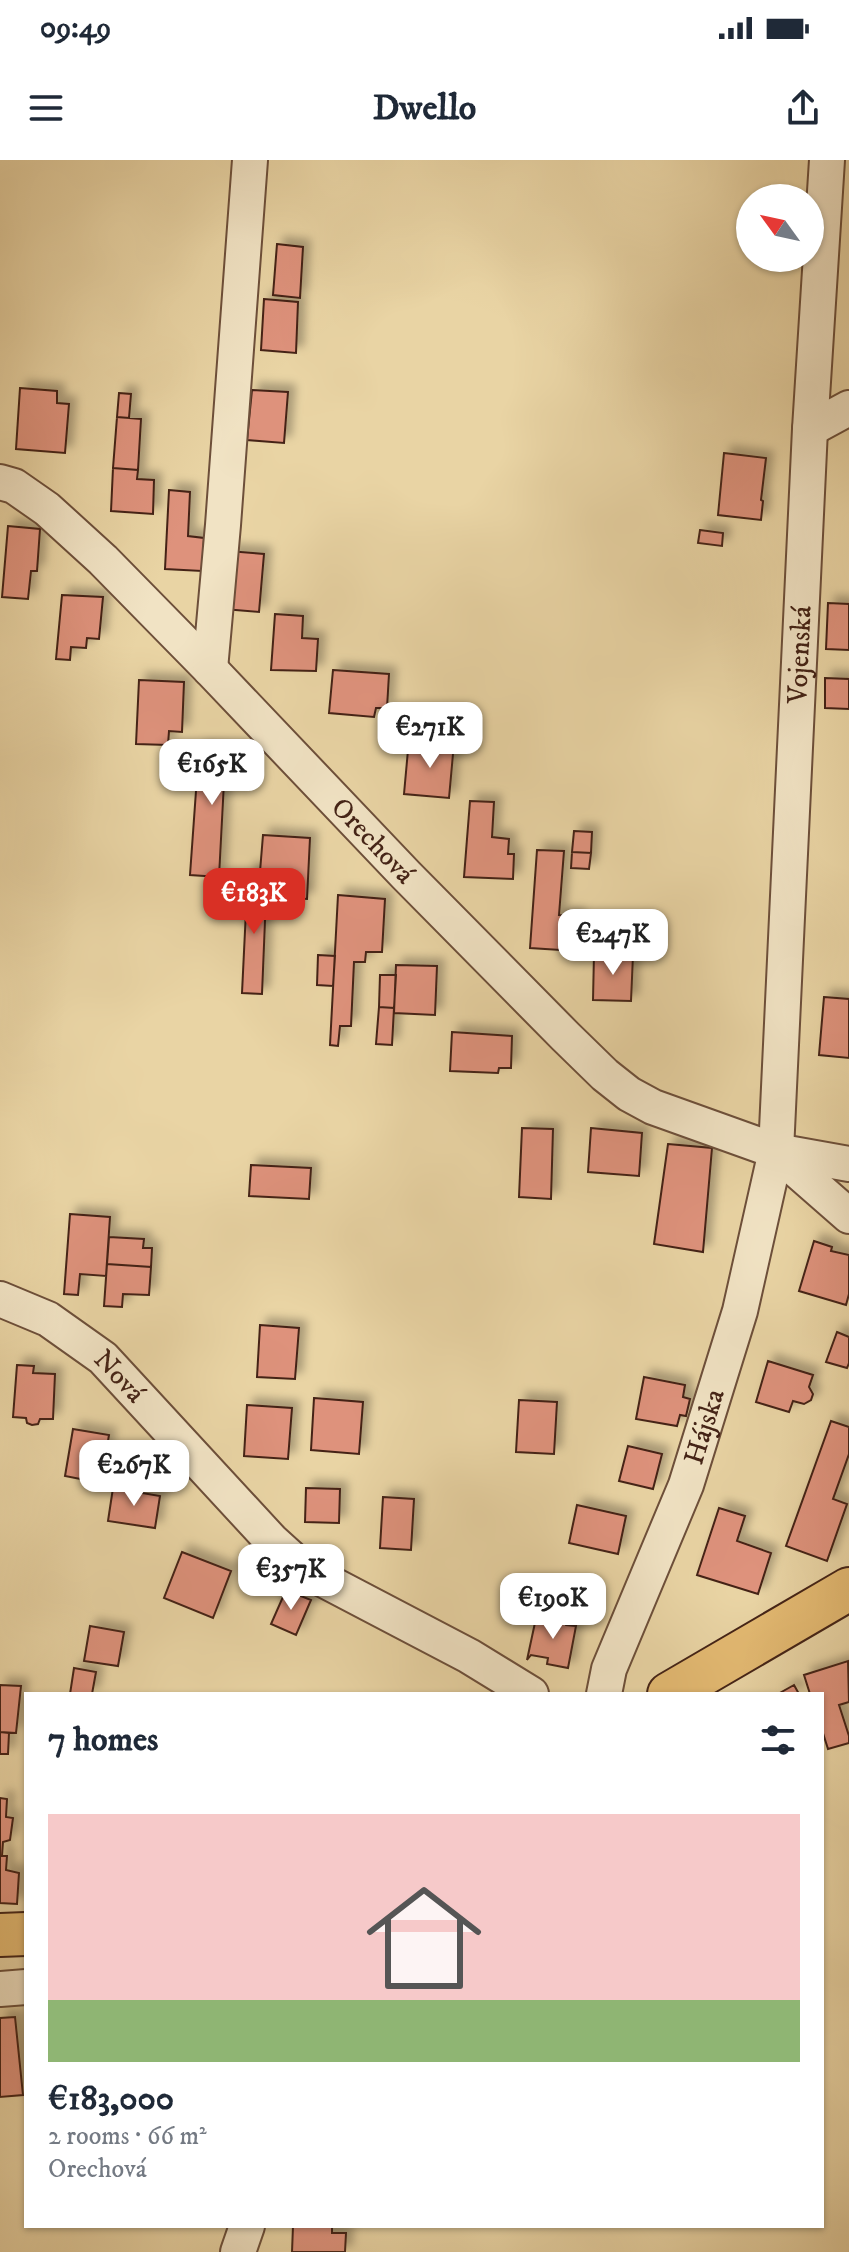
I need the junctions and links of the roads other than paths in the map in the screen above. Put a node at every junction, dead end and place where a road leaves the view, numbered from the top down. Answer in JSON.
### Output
{"nodes":[{"id":1,"x":250,"y":160,"type":"edge"},
{"id":2,"x":827,"y":160,"type":"edge"},
{"id":3,"x":849,"y":408,"type":"edge"},
{"id":4,"x":810,"y":429,"type":"junction"},
{"id":5,"x":0,"y":482,"type":"edge"},
{"id":6,"x":210,"y":669,"type":"junction"},
{"id":7,"x":776,"y":1151,"type":"junction"},
{"id":8,"x":849,"y":1164,"type":"edge"},
{"id":9,"x":849,"y":1216,"type":"edge"},
{"id":10,"x":0,"y":1299,"type":"edge"},
{"id":11,"x":849,"y":1589,"type":"edge"},
{"id":12,"x":528,"y":1692,"type":"edge"},
{"id":13,"x":604,"y":1692,"type":"edge"},
{"id":14,"x":672,"y":1692,"type":"edge"},
{"id":15,"x":24,"y":1934,"type":"edge"},
{"id":16,"x":0,"y":1935,"type":"edge"},
{"id":17,"x":24,"y":1987,"type":"edge"},
{"id":18,"x":0,"y":1989,"type":"edge"},
{"id":19,"x":246,"y":2228,"type":"edge"},
{"id":20,"x":238,"y":2252,"type":"edge"}],
"edges":[{"from":1,"to":6,"type":"street"},
{"from":2,"to":4,"type":"street","name":"Vojenská"},
{"from":3,"to":4,"type":"street"},
{"from":4,"to":7,"type":"street","name":"Vojenská"},
{"from":5,"to":6,"type":"street","name":"Orechová"},
{"from":6,"to":7,"type":"street","name":"Orechová"},
{"from":7,"to":8,"type":"street","name":"Orechová"},
{"from":7,"to":9,"type":"street","name":"Orechová"},
{"from":7,"to":13,"type":"street","name":"Hájska"},
{"from":10,"to":12,"type":"street","name":"Nová"},
{"from":11,"to":14,"type":"main road"},
{"from":15,"to":16,"type":"main road"},
{"from":17,"to":18,"type":"street"},
{"from":19,"to":20,"type":"street"}]}
